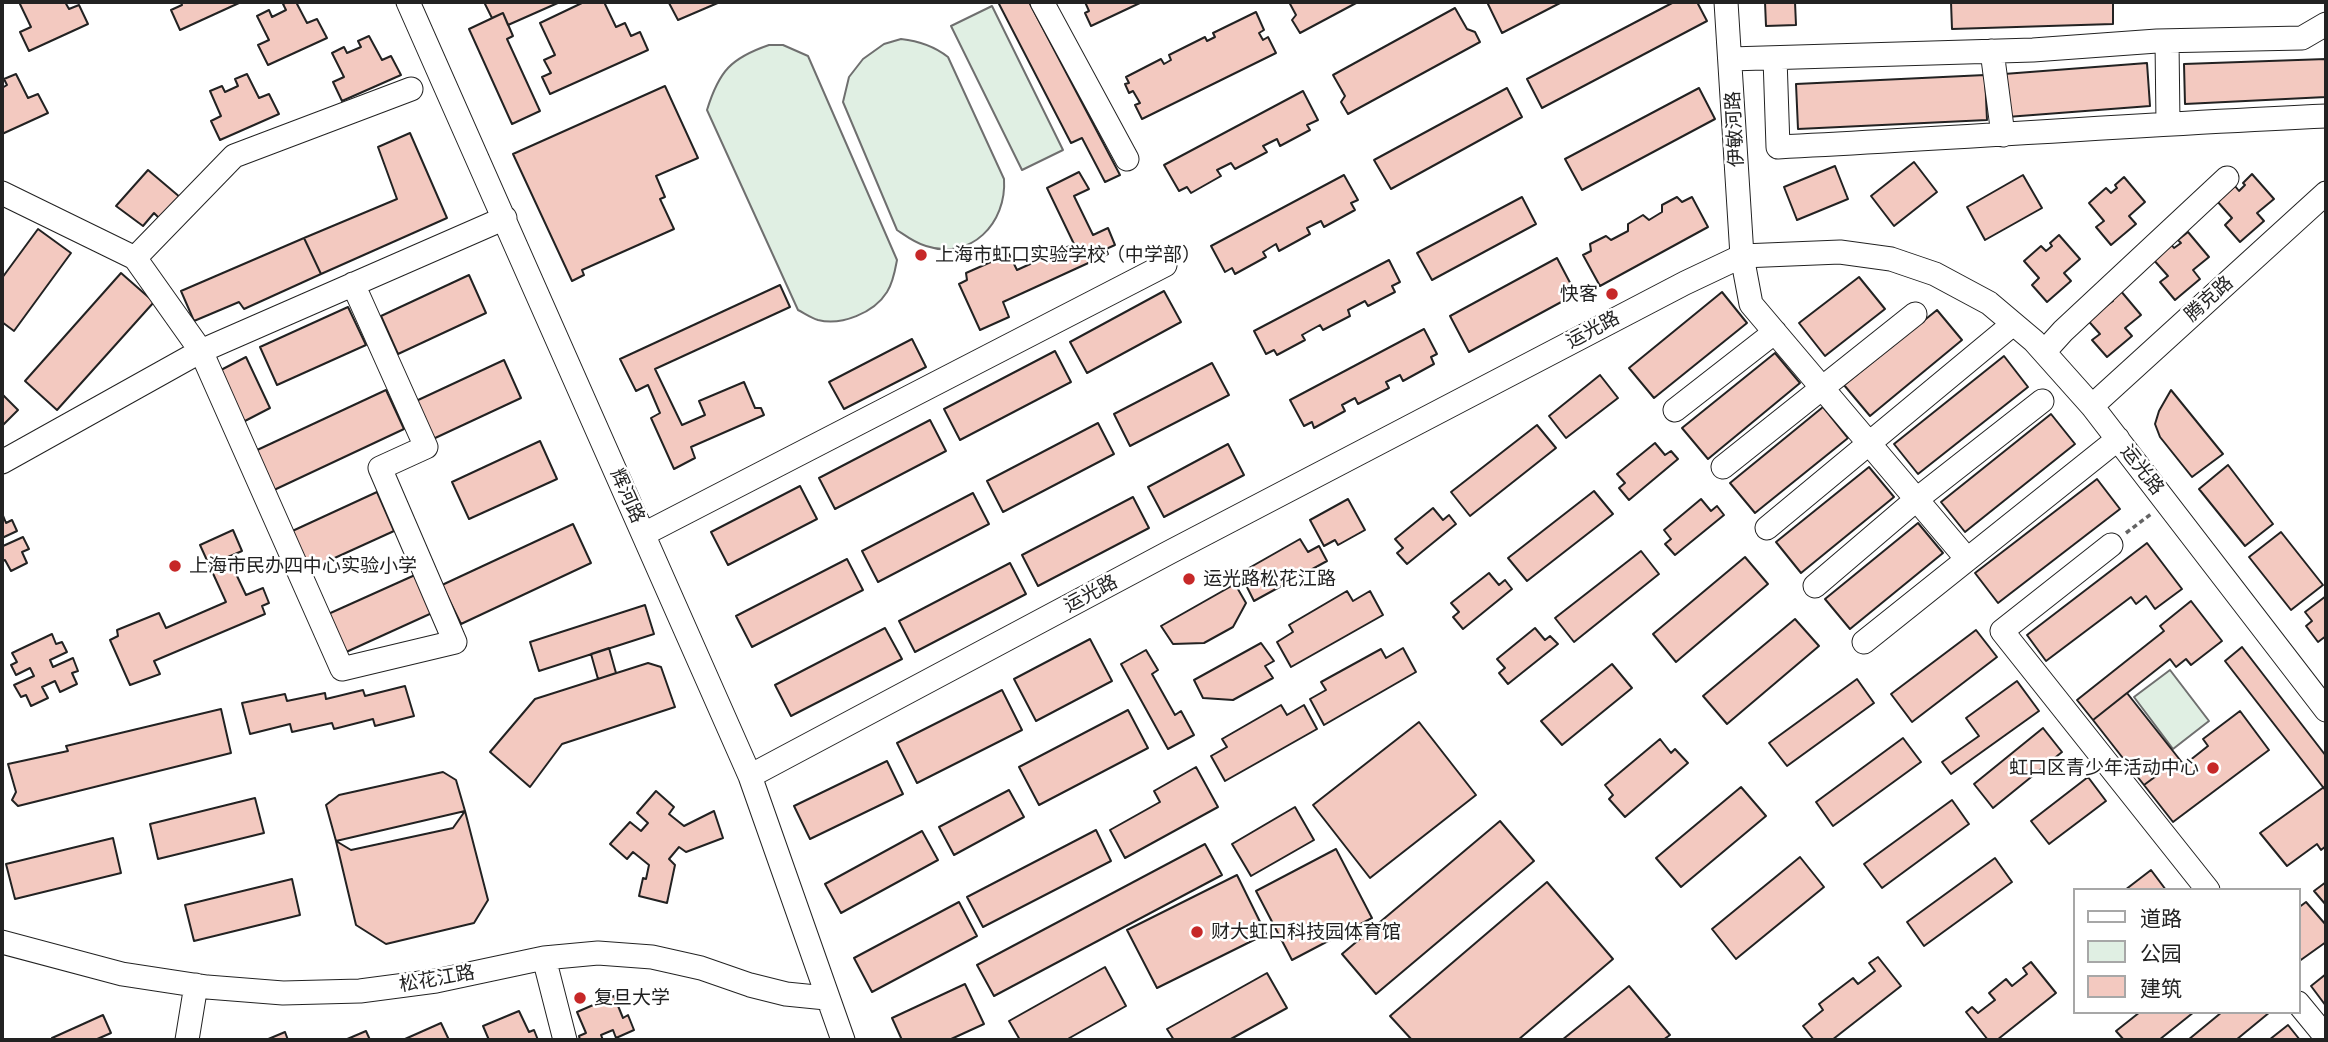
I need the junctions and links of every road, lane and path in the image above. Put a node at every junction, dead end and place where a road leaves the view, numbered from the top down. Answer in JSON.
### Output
{"nodes":[{"id":1,"x":408,"y":2,"type":"edge"},
{"id":2,"x":1042,"y":2,"type":"edge"},
{"id":3,"x":1726,"y":2,"type":"edge"},
{"id":4,"x":2326,"y":24,"type":"edge"},
{"id":5,"x":2167,"y":41,"type":"junction"},
{"id":6,"x":1992,"y":51,"type":"junction"},
{"id":7,"x":1775,"y":58,"type":"junction"},
{"id":8,"x":1731,"y":59,"type":"junction"},
{"id":9,"x":411,"y":89,"type":"dead end"},
{"id":10,"x":2326,"y":116,"type":"edge"},
{"id":11,"x":2168,"y":123,"type":"junction"},
{"id":12,"x":2003,"y":135,"type":"junction"},
{"id":13,"x":1127,"y":159,"type":"dead end"},
{"id":14,"x":2227,"y":178,"type":"dead end"},
{"id":15,"x":2,"y":193,"type":"edge"},
{"id":16,"x":2326,"y":193,"type":"edge"},
{"id":17,"x":505,"y":218,"type":"junction"},
{"id":18,"x":1742,"y":256,"type":"junction"},
{"id":19,"x":135,"y":258,"type":"junction"},
{"id":20,"x":1165,"y":264,"type":"dead end"},
{"id":21,"x":353,"y":284,"type":"junction"},
{"id":22,"x":1915,"y":314,"type":"dead end"},
{"id":23,"x":2013,"y":324,"type":"junction"},
{"id":24,"x":1775,"y":332,"type":"junction"},
{"id":25,"x":201,"y":351,"type":"junction"},
{"id":26,"x":2044,"y":352,"type":"junction"},
{"id":27,"x":1822,"y":388,"type":"junction"},
{"id":28,"x":2042,"y":401,"type":"dead end"},
{"id":29,"x":2092,"y":405,"type":"junction"},
{"id":30,"x":1675,"y":410,"type":"dead end"},
{"id":31,"x":2118,"y":439,"type":"junction"},
{"id":32,"x":1869,"y":443,"type":"junction"},
{"id":33,"x":2,"y":462,"type":"edge"},
{"id":34,"x":1723,"y":467,"type":"dead end"},
{"id":35,"x":1917,"y":499,"type":"junction"},
{"id":36,"x":2166,"y":501,"type":"junction"},
{"id":37,"x":1767,"y":528,"type":"dead end"},
{"id":38,"x":644,"y":534,"type":"junction"},
{"id":39,"x":2111,"y":545,"type":"joint"},
{"id":40,"x":1967,"y":559,"type":"junction"},
{"id":41,"x":1815,"y":586,"type":"dead end"},
{"id":42,"x":1864,"y":642,"type":"dead end"},
{"id":43,"x":2326,"y":710,"type":"edge"},
{"id":44,"x":751,"y":776,"type":"junction"},
{"id":45,"x":2206,"y":888,"type":"edge"},
{"id":46,"x":2,"y":942,"type":"edge"},
{"id":47,"x":544,"y":958,"type":"junction"},
{"id":48,"x":196,"y":985,"type":"junction"},
{"id":49,"x":826,"y":998,"type":"junction"},
{"id":50,"x":2300,"y":1006,"type":"edge"},
{"id":51,"x":2326,"y":1038,"type":"edge"},
{"id":52,"x":187,"y":1040,"type":"edge"},
{"id":53,"x":565,"y":1040,"type":"edge"},
{"id":54,"x":843,"y":1040,"type":"edge"}],
"edges":[{"from":1,"to":17,"type":"street","name":"辉河路"},
{"from":2,"to":13,"type":"street"},
{"from":3,"to":8,"type":"street","name":"伊敏河路"},
{"from":4,"to":5,"type":"street"},
{"from":5,"to":6,"type":"street"},
{"from":5,"to":11,"type":"street"},
{"from":6,"to":7,"type":"street"},
{"from":6,"to":12,"type":"street"},
{"from":7,"to":8,"type":"street"},
{"from":7,"to":12,"type":"street"},
{"from":8,"to":18,"type":"street","name":"伊敏河路"},
{"from":9,"to":19,"type":"street"},
{"from":10,"to":11,"type":"street"},
{"from":11,"to":12,"type":"street"},
{"from":14,"to":26,"type":"street"},
{"from":15,"to":19,"type":"street"},
{"from":16,"to":29,"type":"street","name":"腾克路"},
{"from":17,"to":21,"type":"street"},
{"from":17,"to":38,"type":"street","name":"辉河路"},
{"from":18,"to":23,"type":"street","name":"运光路"},
{"from":18,"to":24,"type":"street","name":"伊敏河路"},
{"from":18,"to":44,"type":"street","name":"运光路"},
{"from":19,"to":25,"type":"street"},
{"from":20,"to":38,"type":"street"},
{"from":21,"to":25,"type":"street"},
{"from":21,"to":25,"type":"street"},
{"from":22,"to":27,"type":"street"},
{"from":23,"to":26,"type":"street","name":"运光路"},
{"from":23,"to":32,"type":"street"},
{"from":24,"to":27,"type":"street","name":"伊敏河路"},
{"from":24,"to":30,"type":"street"},
{"from":25,"to":33,"type":"street"},
{"from":26,"to":29,"type":"street","name":"运光路"},
{"from":27,"to":32,"type":"street","name":"伊敏河路"},
{"from":27,"to":34,"type":"street"},
{"from":28,"to":35,"type":"street"},
{"from":29,"to":31,"type":"street","name":"运光路"},
{"from":31,"to":36,"type":"street","name":"运光路"},
{"from":31,"to":40,"type":"street"},
{"from":32,"to":35,"type":"street","name":"伊敏河路"},
{"from":32,"to":37,"type":"street"},
{"from":35,"to":40,"type":"street","name":"伊敏河路"},
{"from":35,"to":41,"type":"street"},
{"from":36,"to":39,"type":"path"},
{"from":36,"to":43,"type":"street","name":"运光路"},
{"from":38,"to":44,"type":"street","name":"辉河路"},
{"from":39,"to":45,"type":"street"},
{"from":40,"to":42,"type":"street"},
{"from":44,"to":49,"type":"street","name":"辉河路"},
{"from":46,"to":48,"type":"street","name":"松花江路"},
{"from":47,"to":48,"type":"street","name":"松花江路"},
{"from":47,"to":49,"type":"street","name":"松花江路"},
{"from":47,"to":53,"type":"street"},
{"from":48,"to":52,"type":"street"},
{"from":49,"to":54,"type":"street"},
{"from":50,"to":51,"type":"street"}]}
